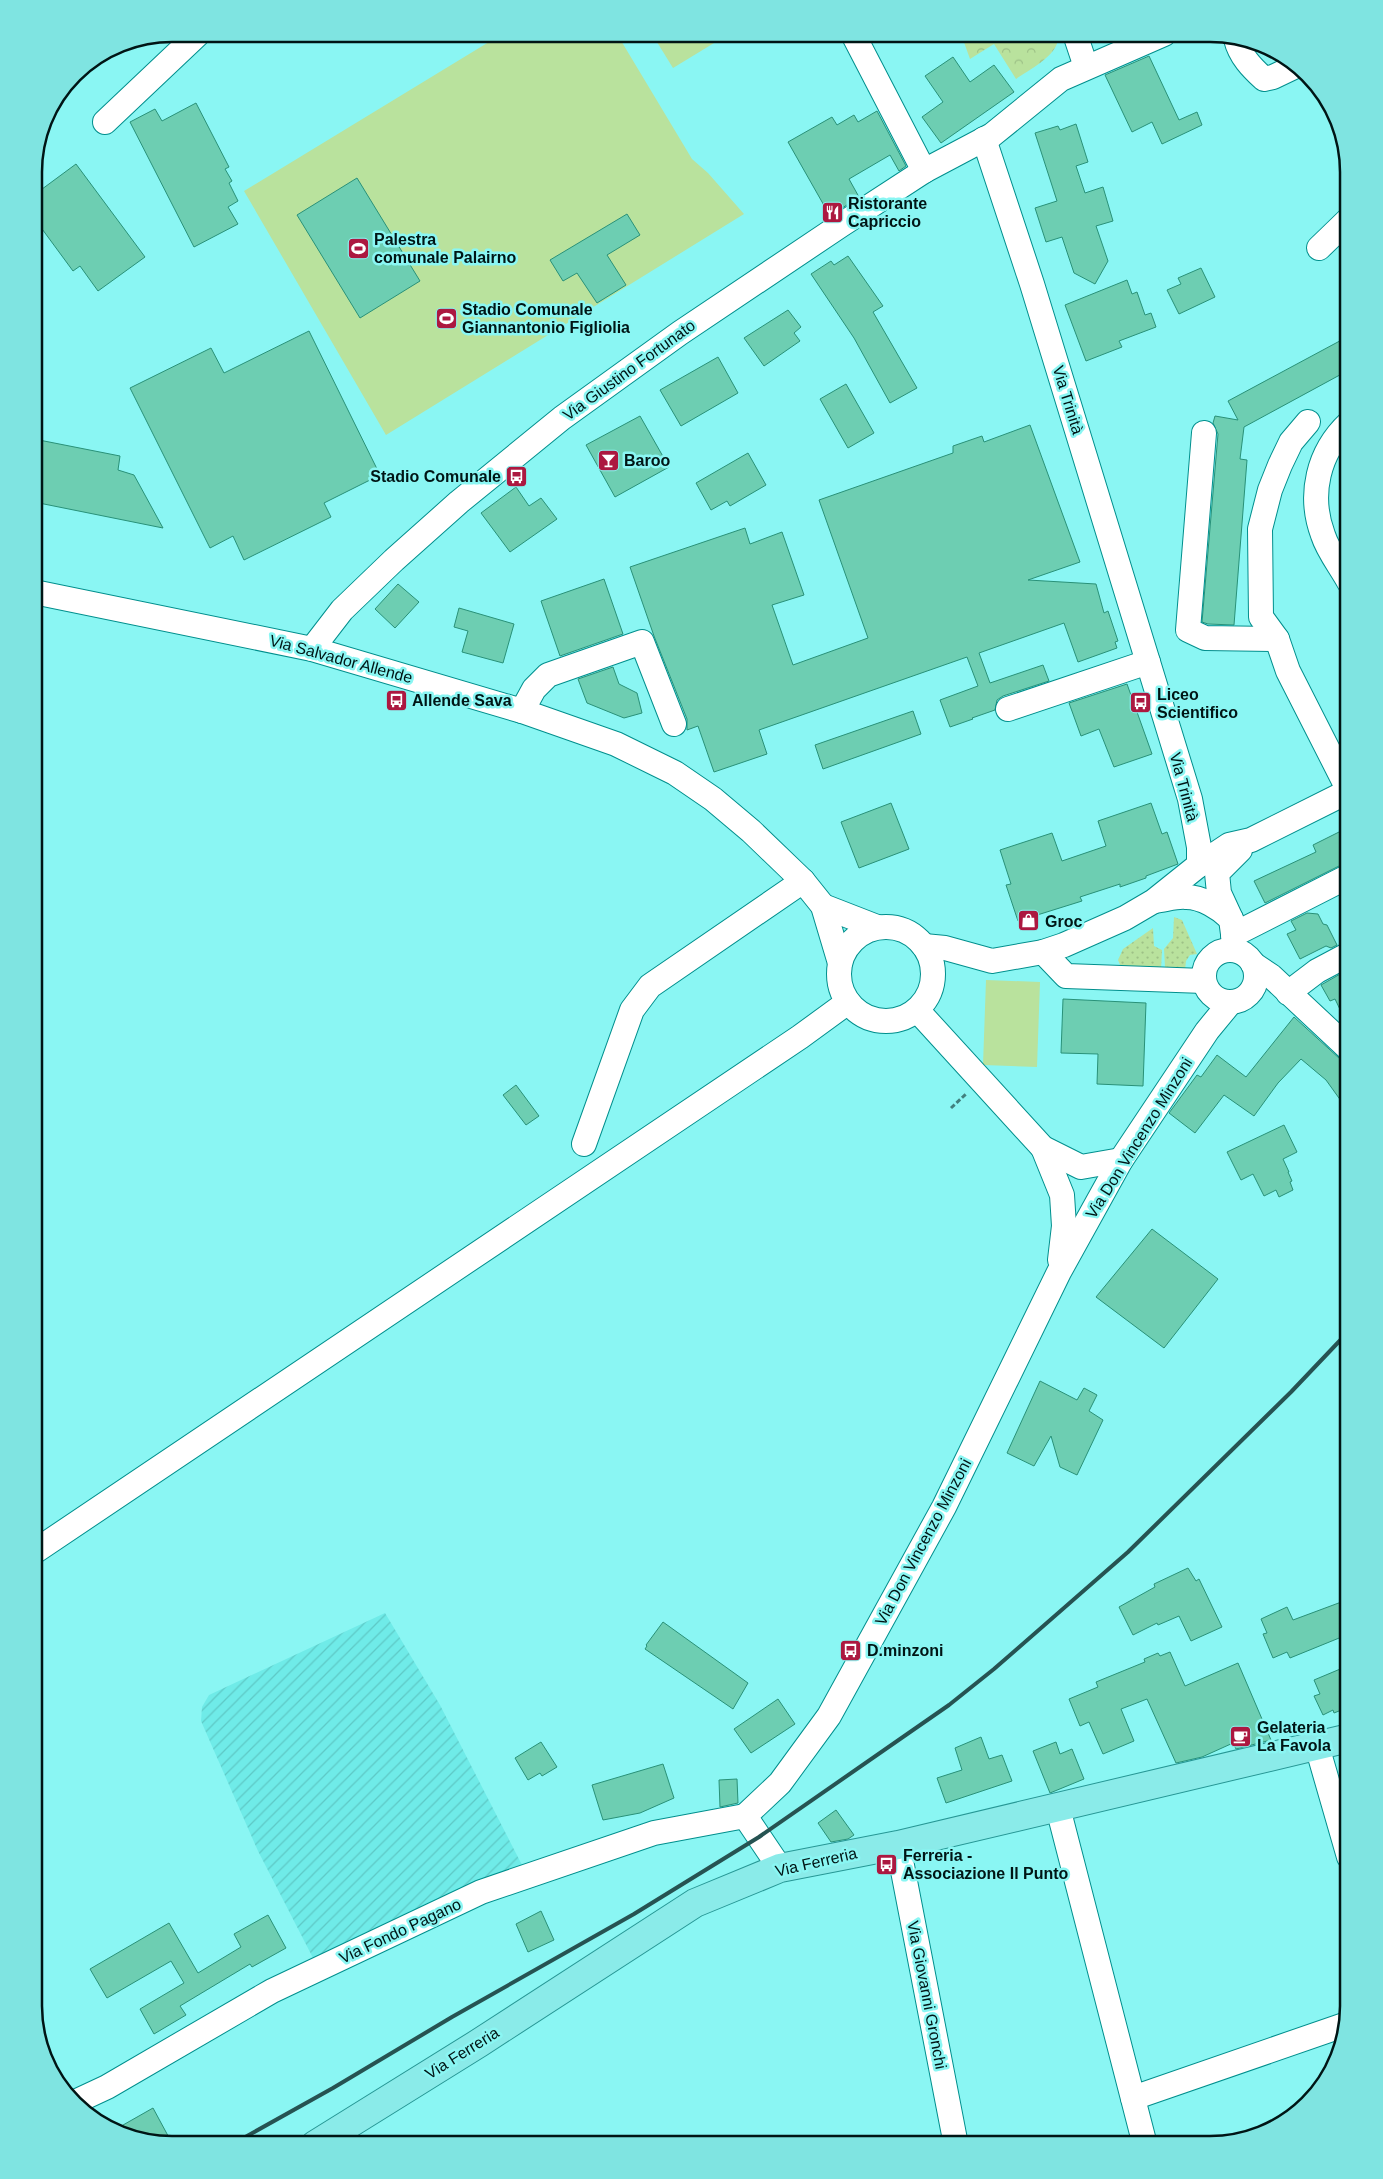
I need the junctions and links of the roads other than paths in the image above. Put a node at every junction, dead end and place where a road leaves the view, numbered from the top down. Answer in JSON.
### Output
{"nodes":[{"id":1,"x":188,"y":43,"type":"edge"},
{"id":2,"x":858,"y":43,"type":"edge"},
{"id":3,"x":1078,"y":43,"type":"edge"},
{"id":4,"x":1143,"y":43,"type":"edge"},
{"id":5,"x":1237,"y":45,"type":"edge"},
{"id":6,"x":1086,"y":67,"type":"junction"},
{"id":7,"x":1289,"y":69,"type":"edge"},
{"id":8,"x":105,"y":122,"type":"dead end"},
{"id":9,"x":984,"y":140,"type":"junction"},
{"id":10,"x":924,"y":171,"type":"junction"},
{"id":11,"x":1340,"y":228,"type":"edge"},
{"id":12,"x":1319,"y":248,"type":"dead end"},
{"id":13,"x":1308,"y":422,"type":"dead end"},
{"id":14,"x":1340,"y":432,"type":"edge"},
{"id":15,"x":1204,"y":433,"type":"dead end"},
{"id":16,"x":1340,"y":566,"type":"edge"},
{"id":17,"x":43,"y":594,"type":"edge"},
{"id":18,"x":1277,"y":639,"type":"junction"},
{"id":19,"x":312,"y":648,"type":"junction"},
{"id":20,"x":1148,"y":662,"type":"junction"},
{"id":21,"x":1008,"y":709,"type":"dead end"},
{"id":22,"x":522,"y":711,"type":"junction"},
{"id":23,"x":674,"y":724,"type":"dead end"},
{"id":24,"x":1340,"y":773,"type":"edge"},
{"id":25,"x":1340,"y":796,"type":"edge"},
{"id":26,"x":1251,"y":840,"type":"junction"},
{"id":27,"x":1199,"y":865,"type":"junction"},
{"id":28,"x":803,"y":881,"type":"junction"},
{"id":29,"x":1340,"y":881,"type":"edge"},
{"id":30,"x":1154,"y":901,"type":"junction"},
{"id":31,"x":823,"y":906,"type":"junction"},
{"id":32,"x":877,"y":927,"type":"junction"},
{"id":33,"x":1238,"y":942,"type":"junction"},
{"id":34,"x":924,"y":946,"type":"junction"},
{"id":35,"x":1043,"y":952,"type":"junction"},
{"id":36,"x":1340,"y":959,"type":"edge"},
{"id":37,"x":840,"y":963,"type":"junction"},
{"id":38,"x":1224,"y":993,"type":"junction"},
{"id":39,"x":1288,"y":993,"type":"junction"},
{"id":40,"x":848,"y":1002,"type":"junction"},
{"id":41,"x":917,"y":1010,"type":"junction"},
{"id":42,"x":1340,"y":1040,"type":"edge"},
{"id":43,"x":584,"y":1144,"type":"dead end"},
{"id":44,"x":1043,"y":1148,"type":"junction"},
{"id":45,"x":1121,"y":1160,"type":"junction"},
{"id":46,"x":1059,"y":1272,"type":"junction"},
{"id":47,"x":43,"y":1546,"type":"edge"},
{"id":48,"x":1340,"y":1740,"type":"edge"},
{"id":49,"x":1317,"y":1746,"type":"junction"},
{"id":50,"x":1058,"y":1808,"type":"junction"},
{"id":51,"x":745,"y":1816,"type":"junction"},
{"id":52,"x":1340,"y":1826,"type":"edge"},
{"id":53,"x":898,"y":1845,"type":"junction"},
{"id":54,"x":780,"y":1868,"type":"junction"},
{"id":55,"x":1338,"y":2027,"type":"edge"},
{"id":56,"x":1133,"y":2098,"type":"junction"},
{"id":57,"x":82,"y":2099,"type":"edge"},
{"id":58,"x":329,"y":2136,"type":"edge"},
{"id":59,"x":954,"y":2136,"type":"edge"},
{"id":60,"x":1143,"y":2136,"type":"edge"}],
"edges":[{"from":1,"to":8,"type":"street"},
{"from":2,"to":10,"type":"street"},
{"from":3,"to":6,"type":"street"},
{"from":4,"to":6,"type":"street"},
{"from":5,"to":7,"type":"street"},
{"from":6,"to":9,"type":"street"},
{"from":9,"to":10,"type":"street","name":"Via Giustino Fortunato"},
{"from":9,"to":20,"type":"street","name":"Via Trinità"},
{"from":10,"to":19,"type":"street","name":"Via Giustino Fortunato"},
{"from":11,"to":12,"type":"street"},
{"from":13,"to":18,"type":"street"},
{"from":14,"to":16,"type":"street"},
{"from":15,"to":18,"type":"street"},
{"from":17,"to":19,"type":"street","name":"Via Salvador Allende"},
{"from":18,"to":24,"type":"street"},
{"from":19,"to":22,"type":"street","name":"Via Salvador Allende"},
{"from":20,"to":21,"type":"street"},
{"from":20,"to":27,"type":"street","name":"Via Trinità"},
{"from":22,"to":23,"type":"street"},
{"from":22,"to":28,"type":"street","name":"Via Salvador Allende"},
{"from":25,"to":26,"type":"street"},
{"from":26,"to":27,"type":"street"},
{"from":26,"to":33,"type":"street"},
{"from":27,"to":30,"type":"street"},
{"from":28,"to":31,"type":"street","name":"Via Salvador Allende"},
{"from":28,"to":43,"type":"street"},
{"from":29,"to":33,"type":"street"},
{"from":30,"to":33,"type":"street"},
{"from":30,"to":35,"type":"street"},
{"from":31,"to":32,"type":"street"},
{"from":31,"to":37,"type":"street","name":"Via Salvador Allende"},
{"from":32,"to":34,"type":"street"},
{"from":32,"to":37,"type":"street"},
{"from":33,"to":38,"type":"street"},
{"from":33,"to":38,"type":"street"},
{"from":33,"to":39,"type":"street"},
{"from":34,"to":35,"type":"street"},
{"from":34,"to":41,"type":"street"},
{"from":35,"to":38,"type":"street"},
{"from":36,"to":39,"type":"street"},
{"from":37,"to":40,"type":"street"},
{"from":38,"to":39,"type":"street"},
{"from":38,"to":45,"type":"street","name":"Via Don Vincenzo Minzoni"},
{"from":39,"to":42,"type":"street"},
{"from":40,"to":41,"type":"street"},
{"from":40,"to":47,"type":"street"},
{"from":41,"to":44,"type":"street"},
{"from":44,"to":45,"type":"street"},
{"from":44,"to":46,"type":"street","name":"Via Don Vincenzo Minzoni"},
{"from":45,"to":46,"type":"street","name":"Via Don Vincenzo Minzoni"},
{"from":46,"to":51,"type":"street","name":"Via Don Vincenzo Minzoni"},
{"from":48,"to":49,"type":"main road","name":"Via Ferreria"},
{"from":49,"to":50,"type":"main road","name":"Via Ferreria"},
{"from":49,"to":52,"type":"street"},
{"from":50,"to":53,"type":"main road","name":"Via Ferreria"},
{"from":50,"to":56,"type":"street"},
{"from":51,"to":54,"type":"street"},
{"from":51,"to":57,"type":"street","name":"Via Fondo Pagano"},
{"from":53,"to":54,"type":"main road","name":"Via Ferreria"},
{"from":53,"to":59,"type":"street","name":"Via Giovanni Gronchi"},
{"from":54,"to":58,"type":"main road","name":"Via Ferreria"},
{"from":55,"to":56,"type":"street"},
{"from":56,"to":60,"type":"street"}]}
